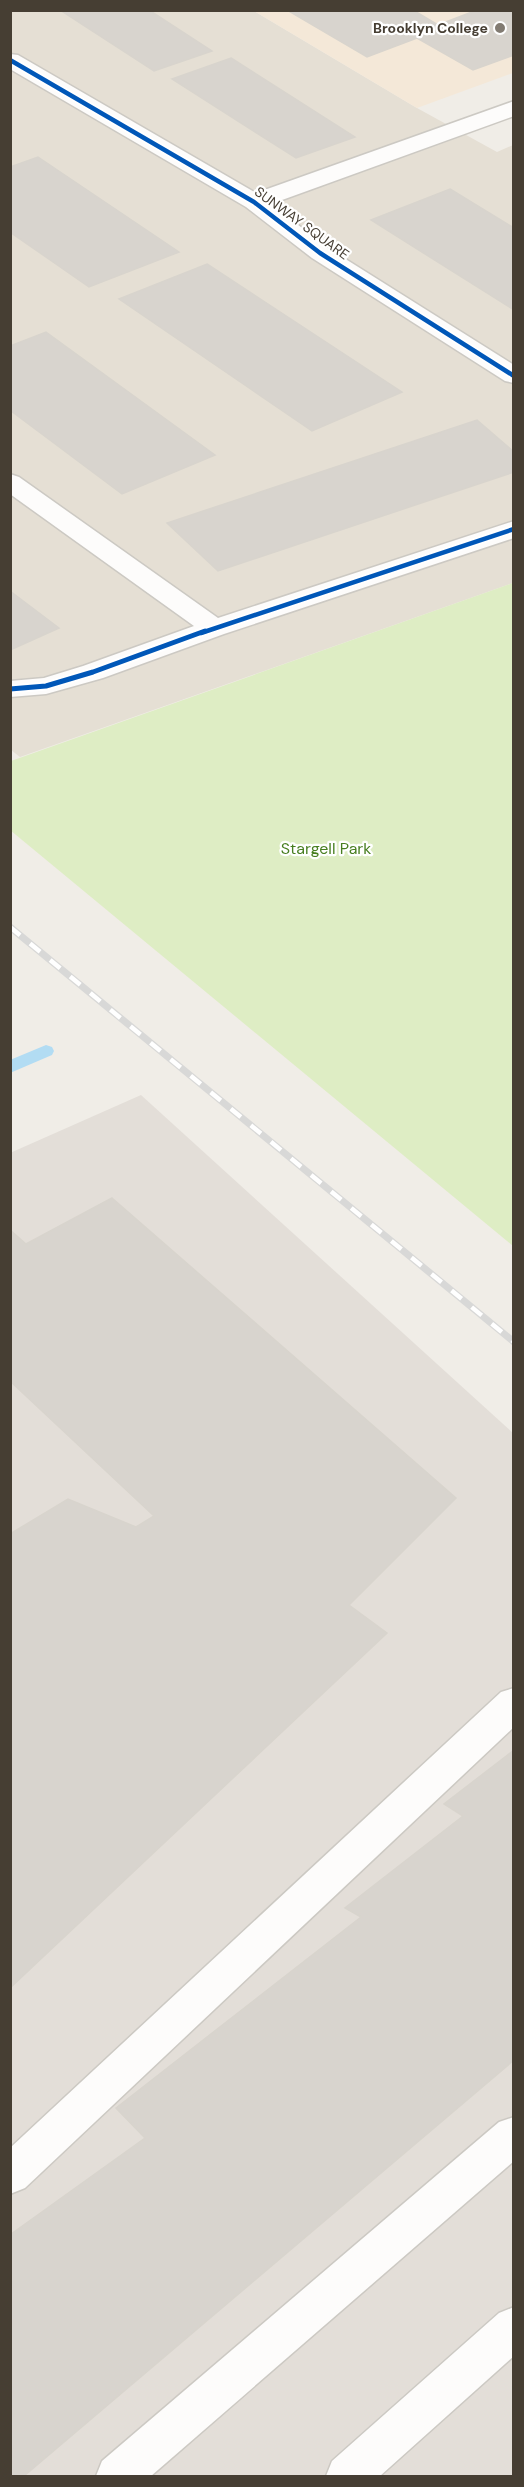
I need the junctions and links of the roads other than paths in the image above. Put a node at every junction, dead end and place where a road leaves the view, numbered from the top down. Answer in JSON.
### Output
{"nodes":[{"id":1,"x":10,"y":60,"type":"edge"},
{"id":2,"x":513,"y":108,"type":"edge"},
{"id":3,"x":254,"y":202,"type":"junction"},
{"id":4,"x":513,"y":376,"type":"edge"},
{"id":5,"x":10,"y":482,"type":"edge"},
{"id":6,"x":513,"y":529,"type":"edge"},
{"id":7,"x":214,"y":628,"type":"junction"},
{"id":8,"x":10,"y":689,"type":"edge"},
{"id":9,"x":513,"y":1703,"type":"edge"},
{"id":10,"x":513,"y":2135,"type":"edge"},
{"id":11,"x":10,"y":2175,"type":"edge"},
{"id":12,"x":513,"y":2327,"type":"edge"},
{"id":13,"x":118,"y":2476,"type":"edge"},
{"id":14,"x":348,"y":2476,"type":"edge"}],
"edges":[{"from":1,"to":3,"type":"street","name":"SUNWAY SQUARE"},
{"from":2,"to":3,"type":"street","name":"SUNWAY SQUARE"},
{"from":3,"to":4,"type":"street","name":"SUNWAY SQUARE"},
{"from":5,"to":7,"type":"street"},
{"from":6,"to":7,"type":"street"},
{"from":7,"to":8,"type":"street"},
{"from":9,"to":11,"type":"street"},
{"from":10,"to":13,"type":"street"},
{"from":12,"to":14,"type":"street"}]}
